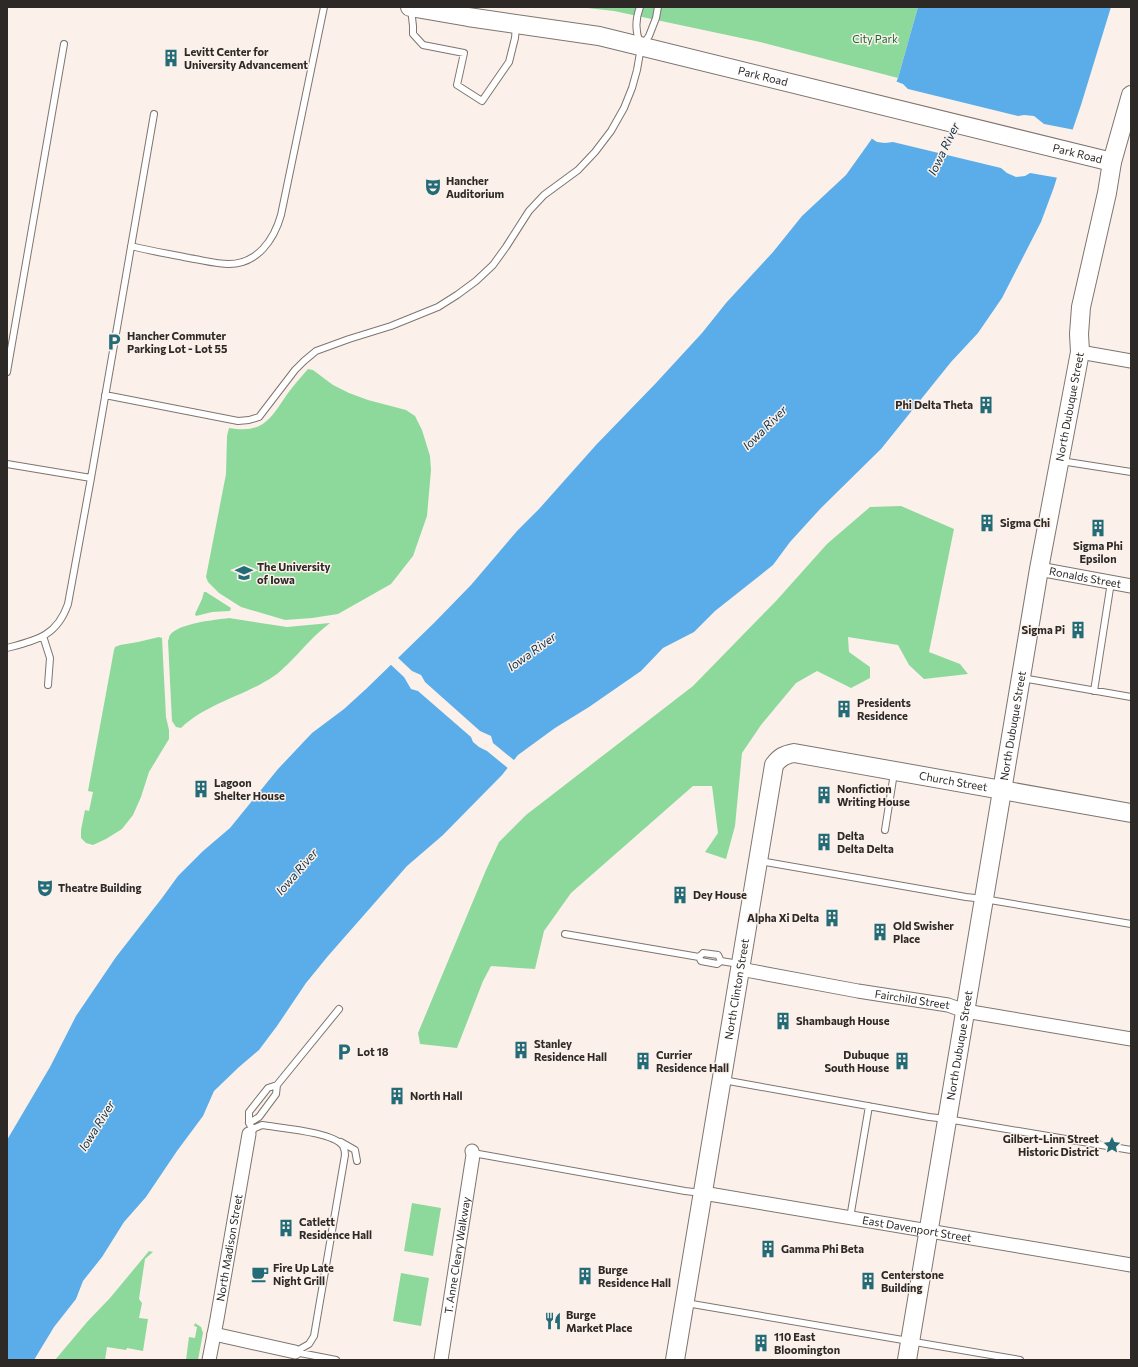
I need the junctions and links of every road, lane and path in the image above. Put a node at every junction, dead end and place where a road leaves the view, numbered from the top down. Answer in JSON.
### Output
{"nodes":[{"id":1,"x":324,"y":7,"type":"edge"},
{"id":2,"x":410,"y":7,"type":"edge"},
{"id":3,"x":640,"y":7,"type":"edge"},
{"id":4,"x":658,"y":7,"type":"edge"},
{"id":5,"x":516,"y":24,"type":"junction"},
{"id":6,"x":64,"y":44,"type":"dead end"},
{"id":7,"x":642,"y":47,"type":"junction"},
{"id":8,"x":1131,"y":95,"type":"edge"},
{"id":9,"x":154,"y":114,"type":"dead end"},
{"id":10,"x":1112,"y":162,"type":"junction"},
{"id":11,"x":132,"y":246,"type":"junction"},
{"id":12,"x":1080,"y":352,"type":"junction"},
{"id":13,"x":1131,"y":361,"type":"edge"},
{"id":14,"x":7,"y":372,"type":"edge"},
{"id":15,"x":106,"y":395,"type":"junction"},
{"id":16,"x":1060,"y":461,"type":"junction"},
{"id":17,"x":7,"y":464,"type":"edge"},
{"id":18,"x":1131,"y":472,"type":"edge"},
{"id":19,"x":91,"y":478,"type":"junction"},
{"id":20,"x":1039,"y":569,"type":"junction"},
{"id":21,"x":1111,"y":582,"type":"junction"},
{"id":22,"x":1131,"y":586,"type":"edge"},
{"id":23,"x":43,"y":636,"type":"junction"},
{"id":24,"x":7,"y":648,"type":"edge"},
{"id":25,"x":1021,"y":678,"type":"junction"},
{"id":26,"x":48,"y":684,"type":"dead end"},
{"id":27,"x":1094,"y":691,"type":"junction"},
{"id":28,"x":1131,"y":698,"type":"edge"},
{"id":29,"x":799,"y":754,"type":"joint"},
{"id":30,"x":894,"y":772,"type":"junction"},
{"id":31,"x":1002,"y":791,"type":"junction"},
{"id":32,"x":1131,"y":813,"type":"edge"},
{"id":33,"x":886,"y":830,"type":"dead end"},
{"id":34,"x":758,"y":861,"type":"junction"},
{"id":35,"x":984,"y":899,"type":"junction"},
{"id":36,"x":1131,"y":924,"type":"edge"},
{"id":37,"x":565,"y":934,"type":"dead end"},
{"id":38,"x":741,"y":966,"type":"junction"},
{"id":39,"x":339,"y":1009,"type":"dead end"},
{"id":40,"x":965,"y":1011,"type":"junction"},
{"id":41,"x":1131,"y":1039,"type":"edge"},
{"id":42,"x":722,"y":1080,"type":"junction"},
{"id":43,"x":277,"y":1085,"type":"junction"},
{"id":44,"x":869,"y":1106,"type":"junction"},
{"id":45,"x":947,"y":1119,"type":"junction"},
{"id":46,"x":250,"y":1129,"type":"junction"},
{"id":47,"x":336,"y":1140,"type":"junction"},
{"id":48,"x":1131,"y":1150,"type":"edge"},
{"id":49,"x":473,"y":1152,"type":"joint"},
{"id":50,"x":357,"y":1161,"type":"dead end"},
{"id":51,"x":703,"y":1193,"type":"junction"},
{"id":52,"x":850,"y":1218,"type":"junction"},
{"id":53,"x":928,"y":1231,"type":"junction"},
{"id":54,"x":1131,"y":1265,"type":"edge"},
{"id":55,"x":684,"y":1303,"type":"junction"},
{"id":56,"x":214,"y":1334,"type":"junction"},
{"id":57,"x":910,"y":1342,"type":"junction"},
{"id":58,"x":295,"y":1352,"type":"junction"},
{"id":59,"x":209,"y":1360,"type":"edge"},
{"id":60,"x":336,"y":1360,"type":"edge"},
{"id":61,"x":442,"y":1360,"type":"edge"},
{"id":62,"x":675,"y":1360,"type":"edge"},
{"id":63,"x":907,"y":1360,"type":"edge"},
{"id":64,"x":1020,"y":1360,"type":"edge"}],
"edges":[{"from":1,"to":11,"type":"lane"},
{"from":2,"to":5,"type":"main road","name":"Park Road"},
{"from":2,"to":5,"type":"lane"},
{"from":3,"to":7,"type":"lane"},
{"from":4,"to":7,"type":"lane"},
{"from":5,"to":7,"type":"main road","name":"Park Road"},
{"from":6,"to":14,"type":"lane"},
{"from":7,"to":10,"type":"main road","name":"Park Road"},
{"from":7,"to":15,"type":"lane"},
{"from":8,"to":10,"type":"main road","name":"North Dubuque Street"},
{"from":9,"to":11,"type":"lane"},
{"from":10,"to":12,"type":"main road","name":"North Dubuque Street"},
{"from":11,"to":15,"type":"lane"},
{"from":12,"to":13,"type":"street"},
{"from":12,"to":16,"type":"main road","name":"North Dubuque Street"},
{"from":15,"to":19,"type":"lane"},
{"from":16,"to":18,"type":"lane"},
{"from":16,"to":20,"type":"main road","name":"North Dubuque Street"},
{"from":17,"to":19,"type":"lane"},
{"from":19,"to":23,"type":"lane"},
{"from":20,"to":21,"type":"street","name":"Ronalds Street"},
{"from":20,"to":25,"type":"main road","name":"North Dubuque Street"},
{"from":21,"to":22,"type":"street","name":"Ronalds Street"},
{"from":21,"to":27,"type":"lane"},
{"from":23,"to":24,"type":"lane"},
{"from":23,"to":26,"type":"lane"},
{"from":25,"to":27,"type":"lane"},
{"from":25,"to":31,"type":"main road","name":"North Dubuque Street"},
{"from":27,"to":28,"type":"lane"},
{"from":29,"to":30,"type":"main road","name":"Church Street"},
{"from":29,"to":34,"type":"main road","name":"North Clinton Street"},
{"from":30,"to":31,"type":"main road","name":"Church Street"},
{"from":30,"to":33,"type":"lane"},
{"from":31,"to":32,"type":"main road","name":"Church Street"},
{"from":31,"to":35,"type":"main road","name":"North Dubuque Street"},
{"from":34,"to":35,"type":"lane"},
{"from":34,"to":38,"type":"main road","name":"North Clinton Street"},
{"from":35,"to":36,"type":"lane"},
{"from":35,"to":40,"type":"main road","name":"North Dubuque Street"},
{"from":37,"to":38,"type":"lane"},
{"from":38,"to":40,"type":"street","name":"Fairchild Street"},
{"from":38,"to":42,"type":"main road","name":"North Clinton Street"},
{"from":39,"to":43,"type":"lane"},
{"from":40,"to":41,"type":"street","name":"Fairchild Street"},
{"from":40,"to":45,"type":"main road","name":"North Dubuque Street"},
{"from":42,"to":44,"type":"lane"},
{"from":42,"to":51,"type":"main road","name":"North Clinton Street"},
{"from":43,"to":46,"type":"lane"},
{"from":43,"to":46,"type":"lane"},
{"from":44,"to":45,"type":"lane"},
{"from":44,"to":52,"type":"lane"},
{"from":45,"to":48,"type":"lane"},
{"from":45,"to":53,"type":"main road","name":"North Dubuque Street"},
{"from":46,"to":47,"type":"lane"},
{"from":46,"to":56,"type":"street","name":"North Madison Street"},
{"from":47,"to":50,"type":"lane"},
{"from":47,"to":58,"type":"lane"},
{"from":49,"to":51,"type":"lane"},
{"from":49,"to":61,"type":"street","name":"T. Anne Cleary Walkway"},
{"from":51,"to":52,"type":"street","name":"East Davenport Street"},
{"from":51,"to":55,"type":"main road","name":"North Clinton Street"},
{"from":52,"to":53,"type":"street","name":"East Davenport Street"},
{"from":53,"to":54,"type":"street","name":"East Davenport Street"},
{"from":53,"to":57,"type":"main road","name":"North Dubuque Street"},
{"from":55,"to":57,"type":"lane"},
{"from":55,"to":62,"type":"main road","name":"North Clinton Street"},
{"from":56,"to":58,"type":"street"},
{"from":56,"to":59,"type":"street","name":"North Madison Street"},
{"from":57,"to":63,"type":"main road","name":"North Dubuque Street"},
{"from":57,"to":64,"type":"lane"},
{"from":58,"to":60,"type":"lane"}]}
